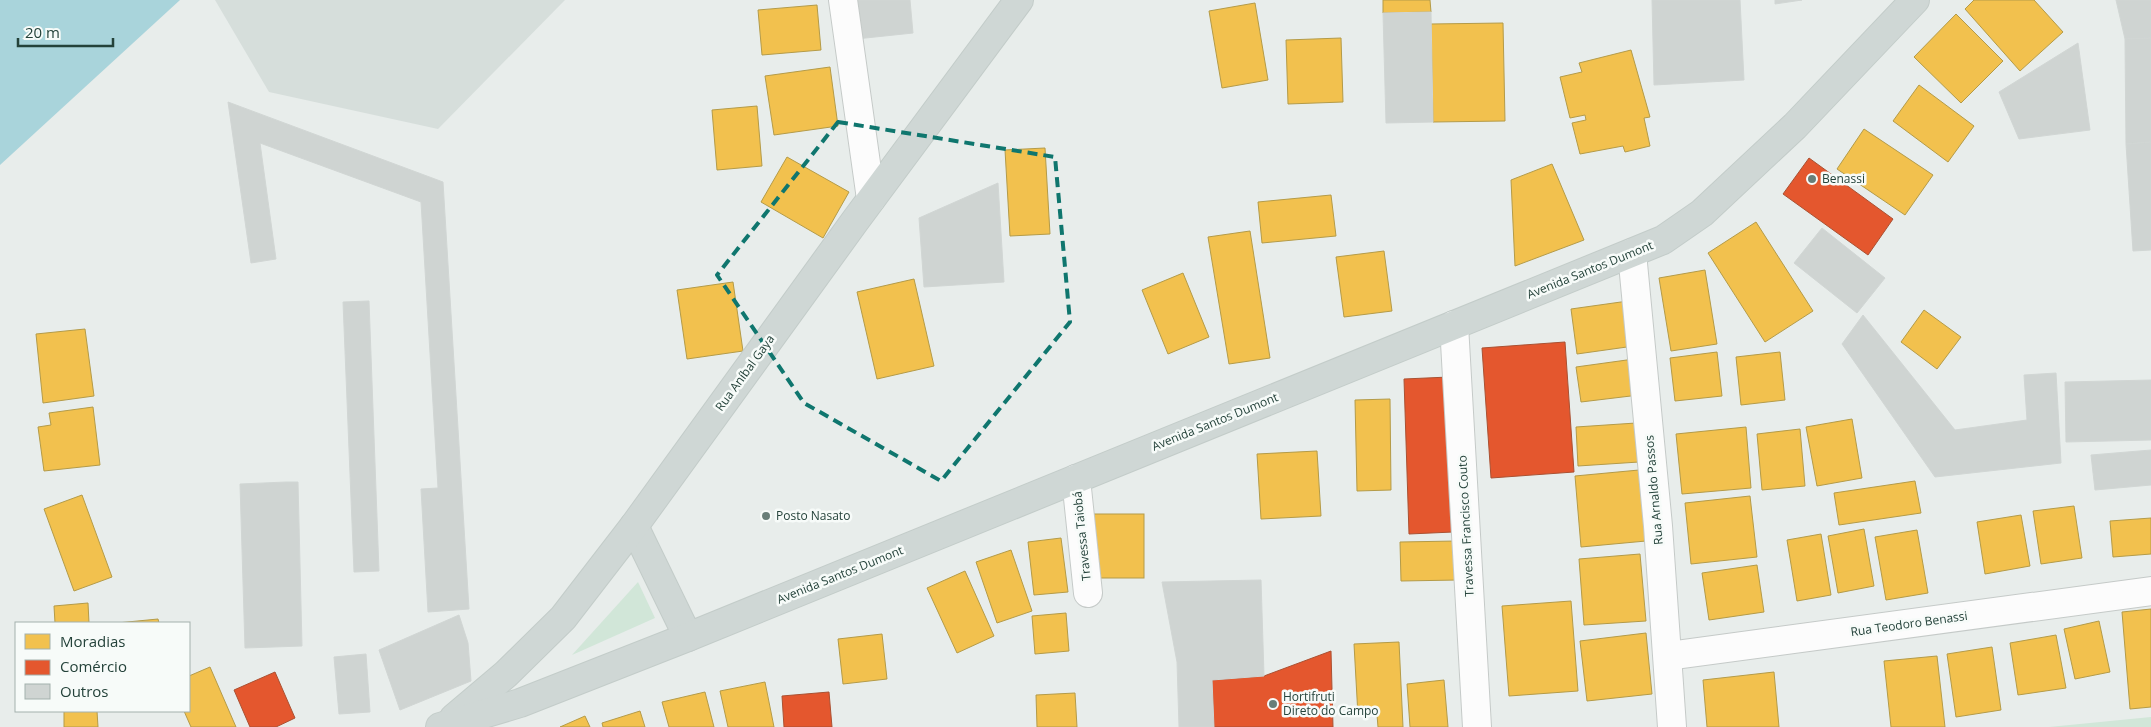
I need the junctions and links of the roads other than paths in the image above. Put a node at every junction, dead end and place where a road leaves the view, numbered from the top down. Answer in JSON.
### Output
{"nodes":[{"id":1,"x":843,"y":0,"type":"edge"},
{"id":2,"x":1019,"y":0,"type":"edge"},
{"id":3,"x":1916,"y":0,"type":"edge"},
{"id":4,"x":871,"y":199,"type":"junction"},
{"id":5,"x":1632,"y":253,"type":"junction"},
{"id":6,"x":1454,"y":325,"type":"junction"},
{"id":7,"x":1076,"y":479,"type":"junction"},
{"id":8,"x":634,"y":526,"type":"junction"},
{"id":9,"x":2151,"y":591,"type":"edge"},
{"id":10,"x":1088,"y":593,"type":"dead end"},
{"id":11,"x":688,"y":637,"type":"junction"},
{"id":12,"x":1668,"y":656,"type":"junction"},
{"id":13,"x":445,"y":726,"type":"edge"},
{"id":14,"x":1477,"y":727,"type":"edge"},
{"id":15,"x":1672,"y":727,"type":"edge"}],
"edges":[{"from":1,"to":4,"type":"street"},
{"from":2,"to":4,"type":"main road","name":"Rua Aníbal Gaya"},
{"from":3,"to":5,"type":"main road","name":"Avenida Santos Dumont"},
{"from":4,"to":8,"type":"main road","name":"Rua Aníbal Gaya"},
{"from":5,"to":6,"type":"main road","name":"Avenida Santos Dumont"},
{"from":5,"to":12,"type":"street","name":"Rua Arnaldo Passos"},
{"from":6,"to":7,"type":"main road","name":"Avenida Santos Dumont"},
{"from":6,"to":14,"type":"street","name":"Travessa Francisco Couto"},
{"from":7,"to":10,"type":"street","name":"Travessa Taiobá"},
{"from":7,"to":11,"type":"main road","name":"Avenida Santos Dumont"},
{"from":8,"to":11,"type":"main road"},
{"from":8,"to":13,"type":"main road","name":"Rua Aníbal Gaya"},
{"from":9,"to":12,"type":"street","name":"Rua Teodoro Benassi"},
{"from":11,"to":13,"type":"main road","name":"Avenida Santos Dumont"},
{"from":12,"to":15,"type":"street","name":"Rua Arnaldo Passos"}]}
